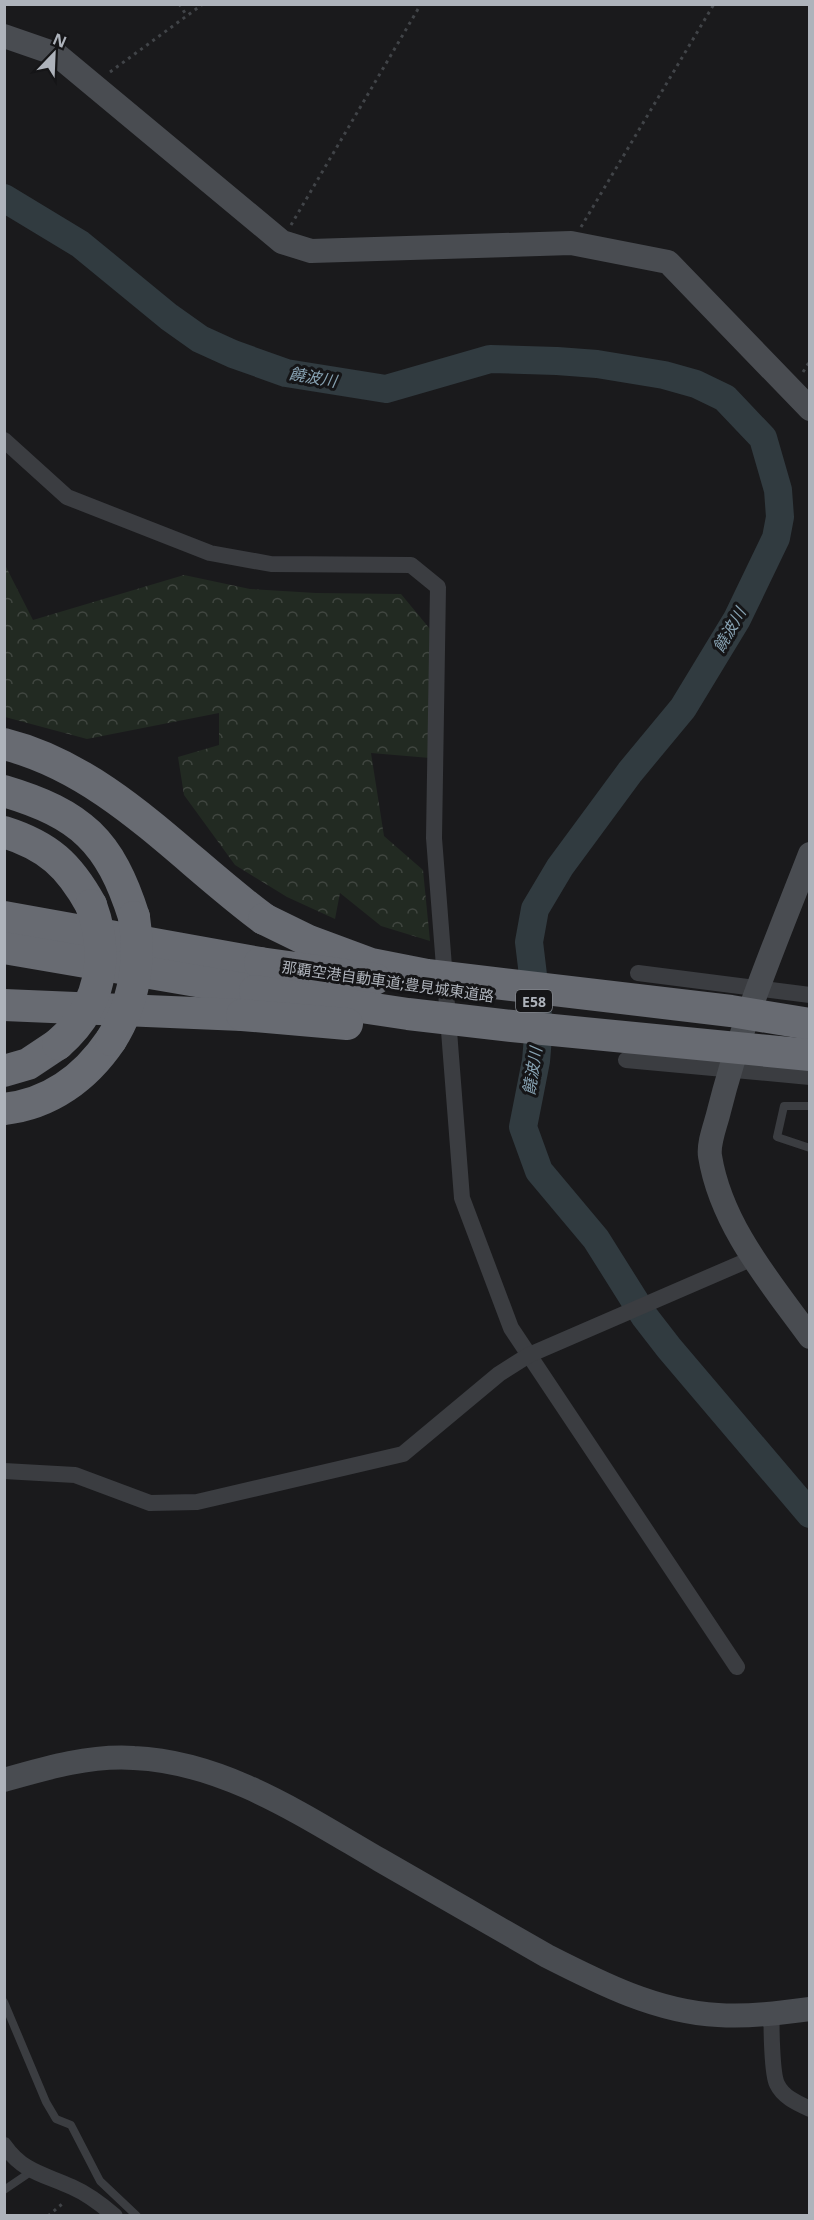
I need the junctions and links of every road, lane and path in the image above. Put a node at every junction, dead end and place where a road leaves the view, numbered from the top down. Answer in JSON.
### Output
{"nodes":[{"id":1,"x":179,"y":4,"type":"edge"},
{"id":2,"x":203,"y":4,"type":"edge"},
{"id":3,"x":421,"y":4,"type":"edge"},
{"id":4,"x":714,"y":4,"type":"edge"},
{"id":5,"x":188,"y":16,"type":"junction"},
{"id":6,"x":4,"y":36,"type":"edge"},
{"id":7,"x":92,"y":85,"type":"junction"},
{"id":8,"x":282,"y":242,"type":"junction"},
{"id":9,"x":571,"y":243,"type":"junction"},
{"id":10,"x":810,"y":409,"type":"edge"},
{"id":11,"x":4,"y":440,"type":"edge"},
{"id":12,"x":4,"y":744,"type":"edge"},
{"id":13,"x":4,"y":791,"type":"edge"},
{"id":14,"x":4,"y":832,"type":"edge"},
{"id":15,"x":810,"y":854,"type":"edge"},
{"id":16,"x":4,"y":917,"type":"edge"},
{"id":17,"x":4,"y":948,"type":"edge"},
{"id":18,"x":638,"y":973,"type":"dead end"},
{"id":19,"x":758,"y":988,"type":"junction"},
{"id":20,"x":252,"y":989,"type":"junction"},
{"id":21,"x":810,"y":995,"type":"edge"},
{"id":22,"x":4,"y":1005,"type":"edge"},
{"id":23,"x":810,"y":1026,"type":"edge"},
{"id":24,"x":810,"y":1055,"type":"edge"},
{"id":25,"x":626,"y":1060,"type":"dead end"},
{"id":26,"x":4,"y":1071,"type":"edge"},
{"id":27,"x":729,"y":1071,"type":"junction"},
{"id":28,"x":810,"y":1077,"type":"edge"},
{"id":29,"x":810,"y":1106,"type":"edge"},
{"id":30,"x":4,"y":1109,"type":"edge"},
{"id":31,"x":810,"y":1148,"type":"edge"},
{"id":32,"x":753,"y":1258,"type":"junction"},
{"id":33,"x":810,"y":1337,"type":"edge"},
{"id":34,"x":529,"y":1355,"type":"junction"},
{"id":35,"x":4,"y":1471,"type":"edge"},
{"id":36,"x":737,"y":1667,"type":"dead end"},
{"id":37,"x":4,"y":1780,"type":"edge"},
{"id":38,"x":4,"y":2002,"type":"edge"},
{"id":39,"x":810,"y":2009,"type":"edge"},
{"id":40,"x":772,"y":2014,"type":"junction"},
{"id":41,"x":810,"y":2109,"type":"edge"},
{"id":42,"x":4,"y":2145,"type":"edge"},
{"id":43,"x":32,"y":2171,"type":"junction"},
{"id":44,"x":4,"y":2190,"type":"edge"},
{"id":45,"x":62,"y":2204,"type":"dead end"},
{"id":46,"x":48,"y":2216,"type":"edge"},
{"id":47,"x":116,"y":2216,"type":"edge"},
{"id":48,"x":137,"y":2216,"type":"edge"}],
"edges":[{"from":1,"to":5,"type":"path"},
{"from":2,"to":5,"type":"path"},
{"from":3,"to":8,"type":"path"},
{"from":4,"to":9,"type":"path"},
{"from":5,"to":7,"type":"path"},
{"from":6,"to":7,"type":"street"},
{"from":7,"to":8,"type":"street"},
{"from":8,"to":9,"type":"street"},
{"from":9,"to":10,"type":"street"},
{"from":11,"to":34,"type":"street"},
{"from":12,"to":23,"type":"highway","bridge":true},
{"from":13,"to":30,"type":"highway","bridge":true},
{"from":14,"to":26,"type":"highway","bridge":true},
{"from":15,"to":19,"type":"street"},
{"from":16,"to":20,"type":"highway","name":"那覇空港自動車道;豊見城東道路","number":"E58"},
{"from":17,"to":20,"type":"highway","name":"那覇空港自動車道;豊見城東道路","number":"E58"},
{"from":18,"to":19,"type":"street"},
{"from":19,"to":21,"type":"street"},
{"from":19,"to":27,"type":"street"},
{"from":20,"to":22,"type":"highway"},
{"from":20,"to":23,"type":"highway","name":"那覇空港自動車道;豊見城東道路","number":"E58","bridge":true},
{"from":20,"to":24,"type":"highway","bridge":true},
{"from":25,"to":27,"type":"street"},
{"from":27,"to":28,"type":"street"},
{"from":27,"to":32,"type":"street"},
{"from":29,"to":31,"type":"lane"},
{"from":32,"to":33,"type":"street"},
{"from":32,"to":34,"type":"street"},
{"from":34,"to":35,"type":"street"},
{"from":34,"to":36,"type":"street"},
{"from":37,"to":40,"type":"street"},
{"from":38,"to":48,"type":"lane"},
{"from":39,"to":40,"type":"street"},
{"from":40,"to":41,"type":"street"},
{"from":42,"to":43,"type":"street"},
{"from":43,"to":44,"type":"lane"},
{"from":43,"to":47,"type":"street"},
{"from":45,"to":46,"type":"path"}]}
